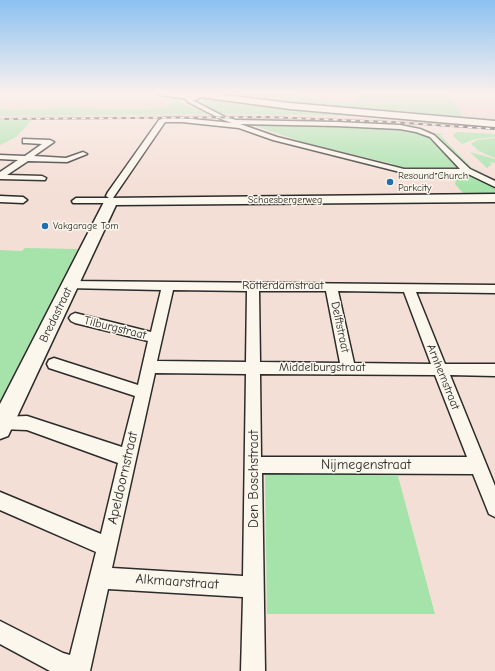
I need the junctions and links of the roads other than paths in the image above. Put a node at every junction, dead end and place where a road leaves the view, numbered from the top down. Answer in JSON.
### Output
{"nodes":[{"id":1,"x":159,"y":124,"type":"edge"},
{"id":2,"x":224,"y":124,"type":"edge"},
{"id":3,"x":342,"y":124,"type":"edge"},
{"id":4,"x":26,"y":141,"type":"dead end"},
{"id":5,"x":83,"y":154,"type":"dead end"},
{"id":6,"x":0,"y":157,"type":"edge"},
{"id":7,"x":26,"y":158,"type":"junction"},
{"id":8,"x":466,"y":171,"type":"junction"},
{"id":9,"x":0,"y":176,"type":"edge"},
{"id":10,"x":42,"y":178,"type":"dead end"},
{"id":11,"x":495,"y":184,"type":"edge"},
{"id":12,"x":495,"y":198,"type":"edge"},
{"id":13,"x":0,"y":199,"type":"edge"},
{"id":14,"x":111,"y":199,"type":"junction"},
{"id":15,"x":23,"y":200,"type":"dead end"},
{"id":16,"x":76,"y":201,"type":"dead end"},
{"id":17,"x":70,"y":285,"type":"junction"},
{"id":18,"x":168,"y":286,"type":"junction"},
{"id":19,"x":253,"y":286,"type":"junction"},
{"id":20,"x":331,"y":287,"type":"junction"},
{"id":21,"x":408,"y":288,"type":"junction"},
{"id":22,"x":495,"y":289,"type":"edge"},
{"id":23,"x":75,"y":318,"type":"dead end"},
{"id":24,"x":155,"y":338,"type":"junction"},
{"id":25,"x":54,"y":364,"type":"dead end"},
{"id":26,"x":150,"y":367,"type":"junction"},
{"id":27,"x":254,"y":368,"type":"junction"},
{"id":28,"x":348,"y":368,"type":"junction"},
{"id":29,"x":440,"y":370,"type":"junction"},
{"id":30,"x":495,"y":370,"type":"edge"},
{"id":31,"x":144,"y":393,"type":"junction"},
{"id":32,"x":1,"y":425,"type":"edge"},
{"id":33,"x":128,"y":457,"type":"junction"},
{"id":34,"x":254,"y":465,"type":"junction"},
{"id":35,"x":478,"y":466,"type":"junction"},
{"id":36,"x":0,"y":501,"type":"edge"},
{"id":37,"x":495,"y":508,"type":"edge"},
{"id":38,"x":108,"y":546,"type":"junction"},
{"id":39,"x":100,"y":578,"type":"junction"},
{"id":40,"x":253,"y":587,"type":"junction"},
{"id":41,"x":0,"y":632,"type":"edge"},
{"id":42,"x":78,"y":670,"type":"edge"},
{"id":43,"x":253,"y":671,"type":"edge"}],
"edges":[{"from":1,"to":14,"type":"street"},
{"from":2,"to":8,"type":"street"},
{"from":3,"to":8,"type":"street"},
{"from":4,"to":7,"type":"street"},
{"from":5,"to":7,"type":"street"},
{"from":6,"to":7,"type":"street"},
{"from":7,"to":9,"type":"street"},
{"from":8,"to":11,"type":"street"},
{"from":9,"to":10,"type":"street"},
{"from":12,"to":14,"type":"street","name":"Schaesbergerweg"},
{"from":13,"to":15,"type":"street"},
{"from":14,"to":16,"type":"street","name":"Schaesbergerweg"},
{"from":14,"to":17,"type":"street","name":"Bredastraat"},
{"from":17,"to":18,"type":"street","name":"Rotterdamstraat"},
{"from":17,"to":32,"type":"street","name":"Bredastraat"},
{"from":18,"to":19,"type":"street","name":"Rotterdamstraat"},
{"from":18,"to":24,"type":"street","name":"Apeldoornstraat"},
{"from":19,"to":20,"type":"street","name":"Rotterdamstraat"},
{"from":19,"to":27,"type":"street","name":"Den Boschstraat"},
{"from":20,"to":21,"type":"street","name":"Rotterdamstraat"},
{"from":20,"to":28,"type":"street","name":"Delftstraat"},
{"from":21,"to":22,"type":"street","name":"Rotterdamstraat"},
{"from":21,"to":29,"type":"street","name":"Arnhemstraat"},
{"from":23,"to":24,"type":"street","name":"Tilburgstraat"},
{"from":24,"to":26,"type":"street","name":"Apeldoornstraat"},
{"from":25,"to":31,"type":"street"},
{"from":26,"to":27,"type":"street","name":"Middelburgstraat"},
{"from":26,"to":31,"type":"street","name":"Apeldoornstraat"},
{"from":27,"to":28,"type":"street","name":"Middelburgstraat"},
{"from":27,"to":34,"type":"street","name":"Den Boschstraat"},
{"from":28,"to":29,"type":"street","name":"Middelburgstraat"},
{"from":29,"to":30,"type":"street","name":"Middelburgstraat"},
{"from":29,"to":35,"type":"street","name":"Arnhemstraat"},
{"from":31,"to":33,"type":"street","name":"Apeldoornstraat"},
{"from":32,"to":33,"type":"street"},
{"from":33,"to":38,"type":"street","name":"Apeldoornstraat"},
{"from":34,"to":35,"type":"street","name":"Nijmegenstraat"},
{"from":34,"to":40,"type":"street","name":"Den Boschstraat"},
{"from":35,"to":37,"type":"street","name":"Arnhemstraat"},
{"from":36,"to":38,"type":"street"},
{"from":38,"to":39,"type":"street","name":"Apeldoornstraat"},
{"from":39,"to":40,"type":"street","name":"Alkmaarstraat"},
{"from":39,"to":42,"type":"street","name":"Apeldoornstraat"},
{"from":40,"to":43,"type":"street","name":"Den Boschstraat"},
{"from":41,"to":42,"type":"street"}]}
